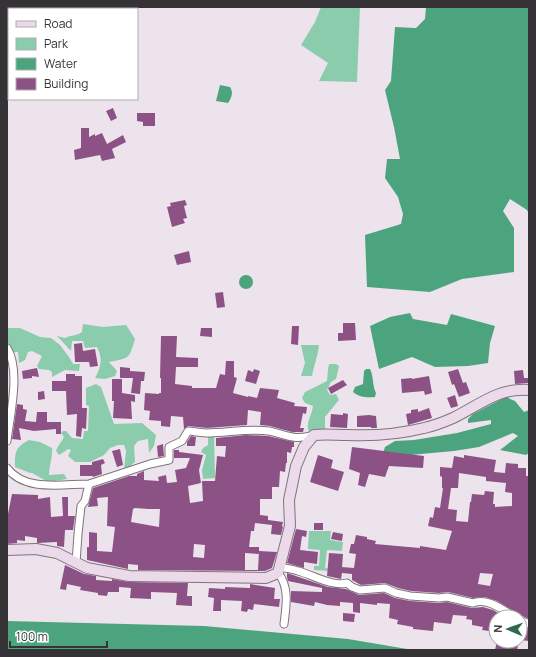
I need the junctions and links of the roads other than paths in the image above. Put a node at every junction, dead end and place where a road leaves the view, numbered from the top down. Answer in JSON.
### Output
{"nodes":[{"id":1,"x":7,"y":348,"type":"edge"},
{"id":2,"x":10,"y":369,"type":"edge"},
{"id":3,"x":529,"y":390,"type":"edge"},
{"id":4,"x":314,"y":435,"type":"junction"},
{"id":5,"x":7,"y":441,"type":"edge"},
{"id":6,"x":7,"y":468,"type":"edge"},
{"id":7,"x":89,"y":484,"type":"junction"},
{"id":8,"x":7,"y":550,"type":"edge"},
{"id":9,"x":76,"y":563,"type":"junction"},
{"id":10,"x":279,"y":570,"type":"junction"},
{"id":11,"x":502,"y":609,"type":"edge"},
{"id":12,"x":284,"y":624,"type":"dead end"}],
"edges":[{"from":1,"to":2,"type":"street"},
{"from":2,"to":5,"type":"street"},
{"from":3,"to":4,"type":"street"},
{"from":4,"to":7,"type":"street"},
{"from":4,"to":10,"type":"street"},
{"from":6,"to":7,"type":"street"},
{"from":7,"to":9,"type":"street"},
{"from":8,"to":9,"type":"street"},
{"from":9,"to":10,"type":"street"},
{"from":10,"to":11,"type":"street"},
{"from":10,"to":12,"type":"street"}]}
